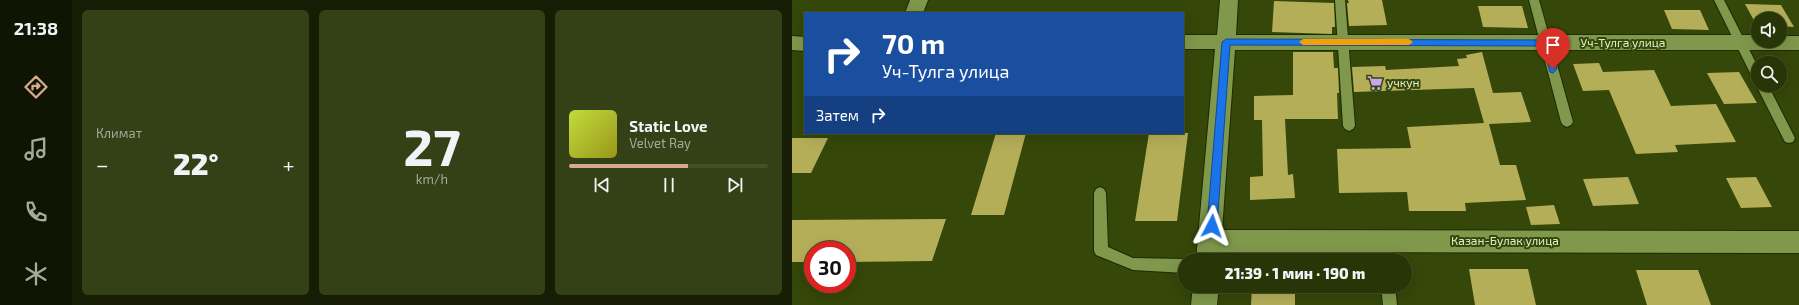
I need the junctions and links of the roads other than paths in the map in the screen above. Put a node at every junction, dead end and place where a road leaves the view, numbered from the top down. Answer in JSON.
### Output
{"nodes":[{"id":1,"x":919,"y":0,"type":"edge"},
{"id":2,"x":1229,"y":0,"type":"edge"},
{"id":3,"x":1340,"y":0,"type":"edge"},
{"id":4,"x":1534,"y":0,"type":"edge"},
{"id":5,"x":1719,"y":0,"type":"edge"},
{"id":6,"x":914,"y":12,"type":"edge"},
{"id":7,"x":1184,"y":42,"type":"edge"},
{"id":8,"x":1226,"y":42,"type":"junction"},
{"id":9,"x":1342,"y":42,"type":"junction"},
{"id":10,"x":1546,"y":43,"type":"junction"},
{"id":11,"x":1740,"y":43,"type":"junction"},
{"id":12,"x":1799,"y":43,"type":"edge"},
{"id":13,"x":792,"y":44,"type":"edge"},
{"id":14,"x":804,"y":44,"type":"edge"},
{"id":15,"x":1751,"y":64,"type":"edge"},
{"id":16,"x":1766,"y":92,"type":"edge"},
{"id":17,"x":1567,"y":122,"type":"dead end"},
{"id":18,"x":1349,"y":126,"type":"dead end"},
{"id":19,"x":1789,"y":138,"type":"dead end"},
{"id":20,"x":1100,"y":193,"type":"dead end"},
{"id":21,"x":1799,"y":242,"type":"edge"},
{"id":22,"x":1210,"y":251,"type":"edge"},
{"id":23,"x":1384,"y":251,"type":"edge"},
{"id":24,"x":1178,"y":266,"type":"edge"},
{"id":25,"x":1205,"y":293,"type":"edge"},
{"id":26,"x":1389,"y":293,"type":"edge"},
{"id":27,"x":1204,"y":305,"type":"edge"},
{"id":28,"x":1390,"y":305,"type":"edge"}],
"edges":[{"from":1,"to":6,"type":"street"},
{"from":2,"to":8,"type":"street"},
{"from":3,"to":9,"type":"lane"},
{"from":4,"to":10,"type":"lane"},
{"from":5,"to":11,"type":"lane"},
{"from":7,"to":8,"type":"street","name":"Уч-Тулга улица"},
{"from":8,"to":9,"type":"street","name":"Уч-Тулга улица"},
{"from":8,"to":22,"type":"street"},
{"from":9,"to":10,"type":"street","name":"Уч-Тулга улица"},
{"from":9,"to":18,"type":"lane"},
{"from":10,"to":11,"type":"street","name":"Уч-Тулга улица"},
{"from":10,"to":17,"type":"lane"},
{"from":11,"to":12,"type":"street","name":"Уч-Тулга улица"},
{"from":11,"to":15,"type":"lane"},
{"from":13,"to":14,"type":"street"},
{"from":16,"to":19,"type":"lane"},
{"from":20,"to":24,"type":"lane"},
{"from":21,"to":23,"type":"street","name":"Казан-Булак улица"},
{"from":22,"to":23,"type":"street","name":"Казан-Булак улица"},
{"from":25,"to":27,"type":"street"},
{"from":26,"to":28,"type":"lane"}]}
